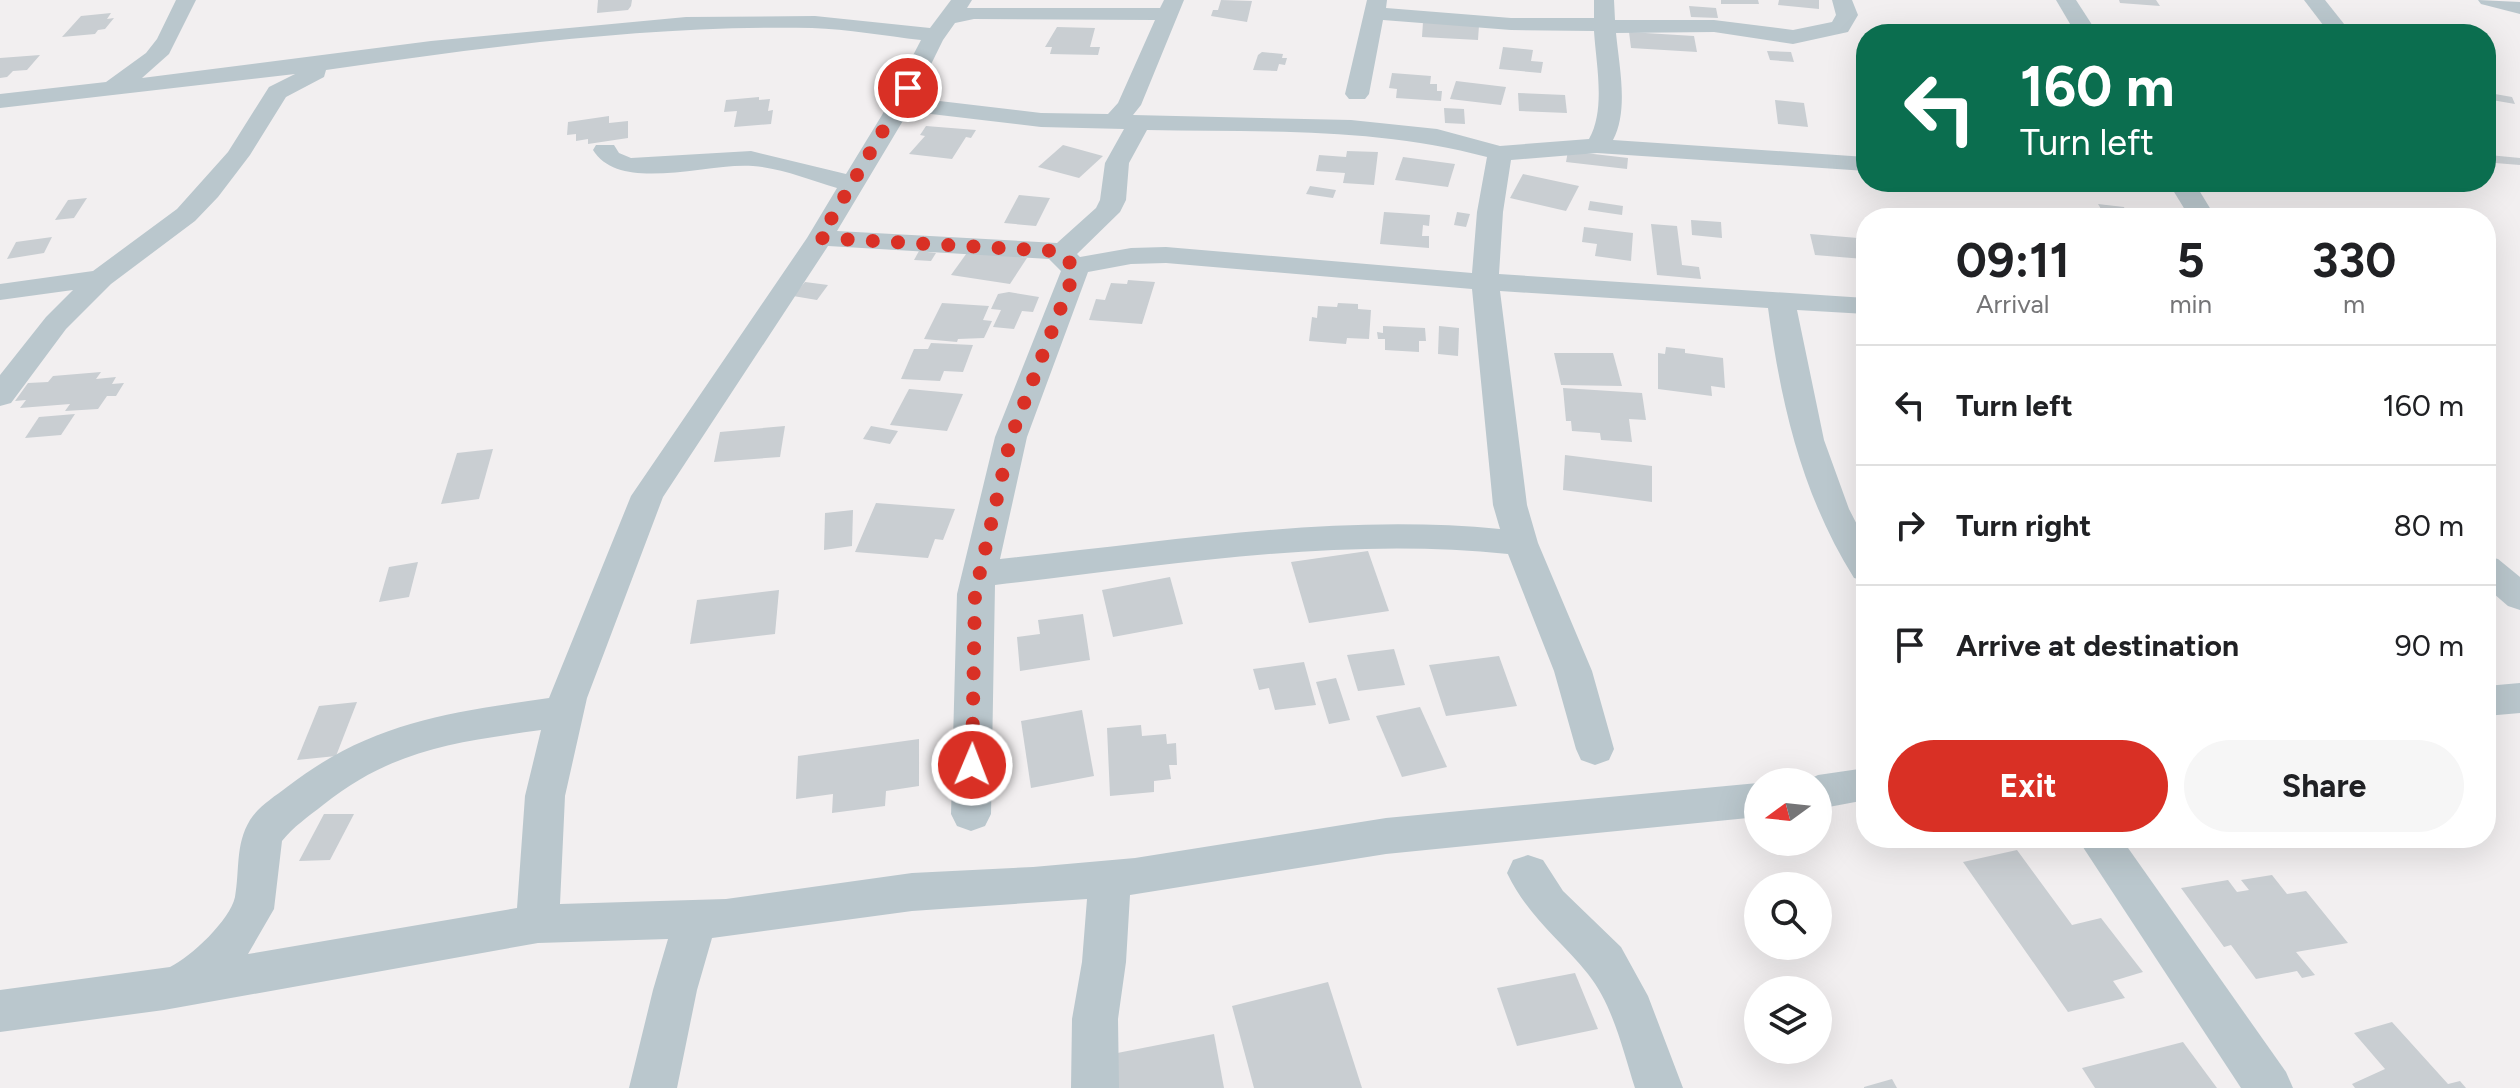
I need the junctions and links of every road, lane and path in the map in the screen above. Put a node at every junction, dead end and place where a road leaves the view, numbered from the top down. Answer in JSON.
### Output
{"nodes":[{"id":1,"x":186,"y":0,"type":"edge"},
{"id":2,"x":673,"y":0,"type":"edge"},
{"id":3,"x":1491,"y":0,"type":"edge"},
{"id":4,"x":1842,"y":0,"type":"edge"},
{"id":5,"x":2066,"y":0,"type":"edge"},
{"id":6,"x":2314,"y":0,"type":"edge"},
{"id":7,"x":2488,"y":0,"type":"edge"},
{"id":8,"x":1375,"y":6,"type":"edge"},
{"id":9,"x":1171,"y":7,"type":"edge"},
{"id":10,"x":2520,"y":8,"type":"edge"},
{"id":11,"x":949,"y":18,"type":"edge"},
{"id":12,"x":1603,"y":18,"type":"edge"},
{"id":13,"x":1487,"y":23,"type":"junction"},
{"id":14,"x":2081,"y":24,"type":"edge"},
{"id":15,"x":2333,"y":24,"type":"edge"},
{"id":16,"x":673,"y":25,"type":"junction"},
{"id":17,"x":353,"y":59,"type":"junction"},
{"id":18,"x":93,"y":89,"type":"junction"},
{"id":19,"x":1357,"y":94,"type":"dead end"},
{"id":20,"x":0,"y":101,"type":"edge"},
{"id":21,"x":895,"y":113,"type":"junction"},
{"id":22,"x":1127,"y":123,"type":"junction"},
{"id":23,"x":1597,"y":146,"type":"junction"},
{"id":24,"x":605,"y":150,"type":"dead end"},
{"id":25,"x":1500,"y":153,"type":"junction"},
{"id":26,"x":1856,"y":163,"type":"edge"},
{"id":27,"x":852,"y":184,"type":"junction"},
{"id":28,"x":820,"y":238,"type":"junction"},
{"id":29,"x":1067,"y":261,"type":"junction"},
{"id":30,"x":101,"y":278,"type":"junction"},
{"id":31,"x":1485,"y":280,"type":"junction"},
{"id":32,"x":0,"y":292,"type":"edge"},
{"id":33,"x":1781,"y":300,"type":"junction"},
{"id":34,"x":1856,"y":305,"type":"edge"},
{"id":35,"x":0,"y":396,"type":"edge"},
{"id":36,"x":1521,"y":543,"type":"junction"},
{"id":37,"x":1856,"y":551,"type":"edge"},
{"id":38,"x":979,"y":574,"type":"junction"},
{"id":39,"x":2496,"y":577,"type":"edge"},
{"id":40,"x":2520,"y":597,"type":"edge"},
{"id":41,"x":2520,"y":698,"type":"edge"},
{"id":42,"x":2496,"y":700,"type":"edge"},
{"id":43,"x":565,"y":711,"type":"junction"},
{"id":44,"x":1595,"y":749,"type":"dead end"},
{"id":45,"x":1856,"y":786,"type":"edge"},
{"id":46,"x":1832,"y":790,"type":"edge"},
{"id":47,"x":1744,"y":802,"type":"edge"},
{"id":48,"x":971,"y":814,"type":"dead end"},
{"id":49,"x":2105,"y":848,"type":"edge"},
{"id":50,"x":1528,"y":873,"type":"dead end"},
{"id":51,"x":1110,"y":879,"type":"junction"},
{"id":52,"x":696,"y":920,"type":"junction"},
{"id":53,"x":538,"y":924,"type":"junction"},
{"id":54,"x":164,"y":989,"type":"junction"},
{"id":55,"x":0,"y":1011,"type":"edge"},
{"id":56,"x":653,"y":1088,"type":"edge"},
{"id":57,"x":1095,"y":1088,"type":"edge"},
{"id":58,"x":1659,"y":1088,"type":"edge"},
{"id":59,"x":2269,"y":1088,"type":"edge"}],
"edges":[{"from":1,"to":18,"type":"street"},
{"from":2,"to":16,"type":"street"},
{"from":3,"to":13,"type":"street"},
{"from":4,"to":12,"type":"street"},
{"from":5,"to":14,"type":"street"},
{"from":6,"to":15,"type":"street"},
{"from":7,"to":10,"type":"street"},
{"from":8,"to":13,"type":"street"},
{"from":8,"to":19,"type":"street"},
{"from":9,"to":11,"type":"street"},
{"from":9,"to":22,"type":"street"},
{"from":11,"to":16,"type":"street"},
{"from":11,"to":21,"type":"street"},
{"from":12,"to":13,"type":"street"},
{"from":12,"to":23,"type":"street"},
{"from":16,"to":17,"type":"street"},
{"from":17,"to":18,"type":"street"},
{"from":17,"to":30,"type":"street"},
{"from":18,"to":20,"type":"street"},
{"from":21,"to":22,"type":"street"},
{"from":21,"to":27,"type":"street"},
{"from":22,"to":25,"type":"street"},
{"from":22,"to":29,"type":"street"},
{"from":23,"to":25,"type":"street"},
{"from":23,"to":26,"type":"street"},
{"from":24,"to":27,"type":"street"},
{"from":25,"to":31,"type":"street"},
{"from":27,"to":28,"type":"street"},
{"from":28,"to":29,"type":"street"},
{"from":28,"to":43,"type":"street"},
{"from":29,"to":31,"type":"street"},
{"from":29,"to":38,"type":"street"},
{"from":30,"to":32,"type":"street"},
{"from":30,"to":35,"type":"street"},
{"from":31,"to":33,"type":"street"},
{"from":31,"to":36,"type":"street"},
{"from":33,"to":34,"type":"street"},
{"from":33,"to":37,"type":"street"},
{"from":36,"to":38,"type":"street"},
{"from":36,"to":44,"type":"street"},
{"from":38,"to":48,"type":"street"},
{"from":39,"to":40,"type":"street"},
{"from":41,"to":42,"type":"street"},
{"from":43,"to":53,"type":"street"},
{"from":43,"to":54,"type":"street"},
{"from":45,"to":46,"type":"street"},
{"from":47,"to":51,"type":"street"},
{"from":49,"to":59,"type":"street"},
{"from":50,"to":58,"type":"street"},
{"from":51,"to":52,"type":"street"},
{"from":51,"to":57,"type":"street"},
{"from":52,"to":53,"type":"street"},
{"from":52,"to":56,"type":"street"},
{"from":53,"to":54,"type":"street"},
{"from":54,"to":55,"type":"street"}]}
